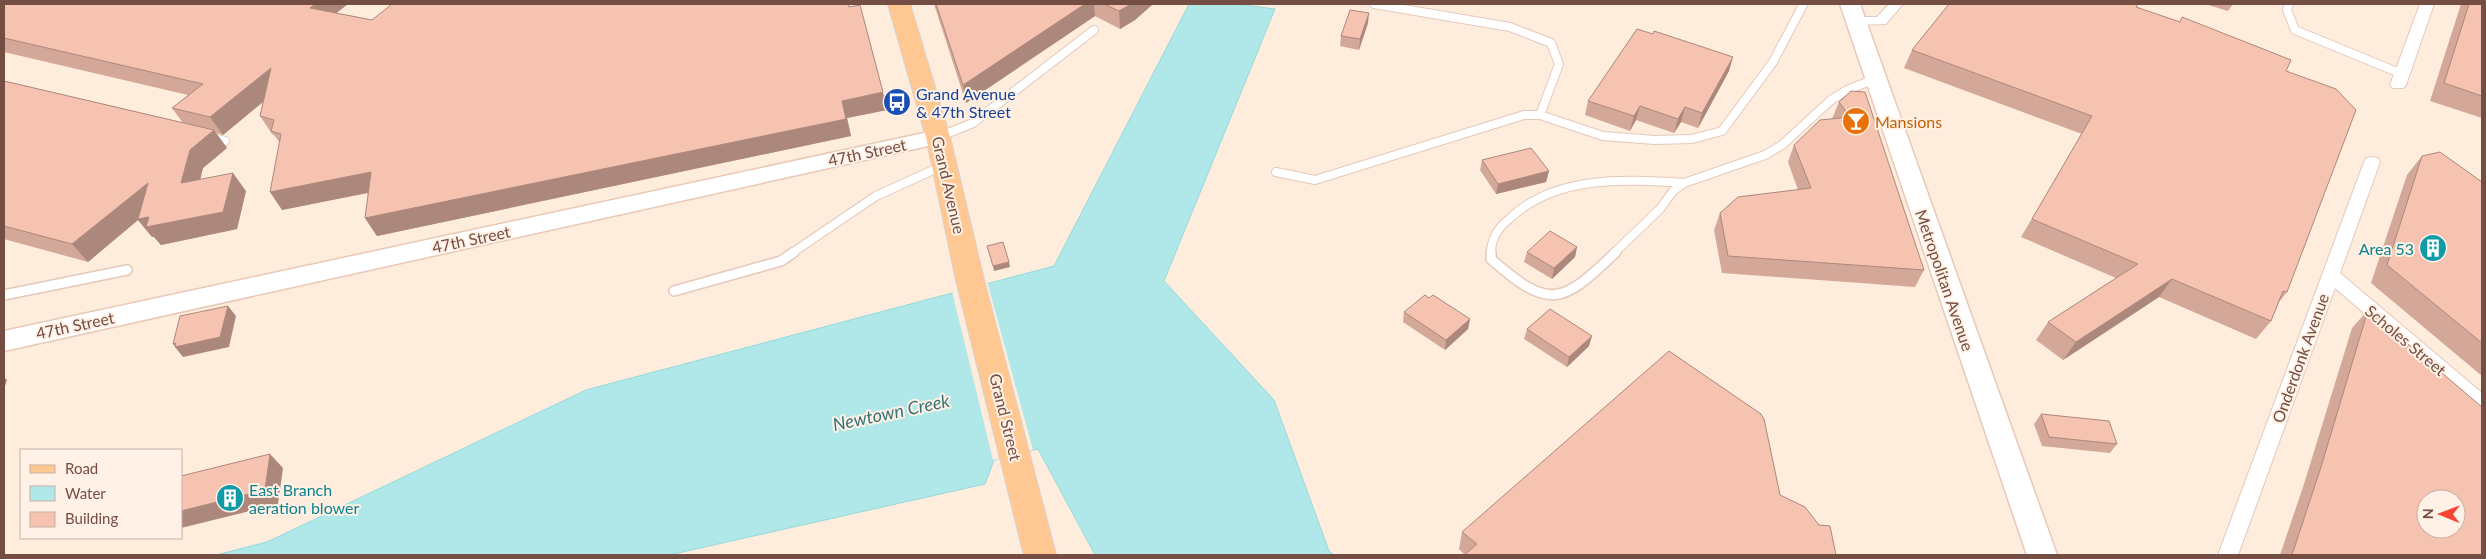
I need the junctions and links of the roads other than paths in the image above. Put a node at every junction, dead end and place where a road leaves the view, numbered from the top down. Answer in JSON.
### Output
{"nodes":[{"id":1,"x":899,"y":4,"type":"edge"},
{"id":2,"x":1374,"y":4,"type":"edge"},
{"id":3,"x":1896,"y":4,"type":"edge"},
{"id":4,"x":2289,"y":4,"type":"edge"},
{"id":5,"x":2427,"y":4,"type":"edge"},
{"id":6,"x":1803,"y":5,"type":"edge"},
{"id":7,"x":1853,"y":12,"type":"edge"},
{"id":8,"x":1094,"y":30,"type":"dead end"},
{"id":9,"x":1875,"y":79,"type":"junction"},
{"id":10,"x":2400,"y":79,"type":"joint"},
{"id":11,"x":1540,"y":115,"type":"junction"},
{"id":12,"x":197,"y":134,"type":"edge"},
{"id":13,"x":938,"y":137,"type":"junction"},
{"id":14,"x":226,"y":141,"type":"dead end"},
{"id":15,"x":2372,"y":162,"type":"dead end"},
{"id":16,"x":945,"y":164,"type":"junction"},
{"id":17,"x":1276,"y":172,"type":"dead end"},
{"id":18,"x":1684,"y":183,"type":"junction"},
{"id":19,"x":127,"y":270,"type":"dead end"},
{"id":20,"x":2331,"y":275,"type":"junction"},
{"id":21,"x":970,"y":280,"type":"joint"},
{"id":22,"x":674,"y":291,"type":"dead end"},
{"id":23,"x":4,"y":295,"type":"edge"},
{"id":24,"x":4,"y":341,"type":"edge"},
{"id":25,"x":2482,"y":404,"type":"edge"},
{"id":26,"x":1040,"y":555,"type":"edge"},
{"id":27,"x":2042,"y":555,"type":"edge"},
{"id":28,"x":2228,"y":555,"type":"edge"}],
"edges":[{"from":1,"to":13,"type":"main road","name":"Grand Avenue"},
{"from":2,"to":11,"type":"lane"},
{"from":3,"to":7,"type":"street"},
{"from":4,"to":10,"type":"lane"},
{"from":5,"to":10,"type":"street"},
{"from":6,"to":11,"type":"lane"},
{"from":7,"to":9,"type":"main road","name":"Metropolitan Avenue"},
{"from":8,"to":13,"type":"lane"},
{"from":9,"to":18,"type":"lane"},
{"from":9,"to":27,"type":"main road","name":"Metropolitan Avenue"},
{"from":11,"to":17,"type":"lane"},
{"from":12,"to":14,"type":"lane"},
{"from":13,"to":16,"type":"main road","name":"Grand Avenue"},
{"from":13,"to":24,"type":"main road","name":"47th Street"},
{"from":15,"to":20,"type":"street","name":"Onderdonk Avenue"},
{"from":16,"to":21,"type":"main road","name":"Grand Avenue"},
{"from":16,"to":22,"type":"lane"},
{"from":18,"to":18,"type":"lane"},
{"from":19,"to":23,"type":"lane"},
{"from":20,"to":25,"type":"street","name":"Scholes Street"},
{"from":20,"to":28,"type":"street","name":"Onderdonk Avenue"},
{"from":21,"to":26,"type":"main road","name":"Grand Street"}]}
